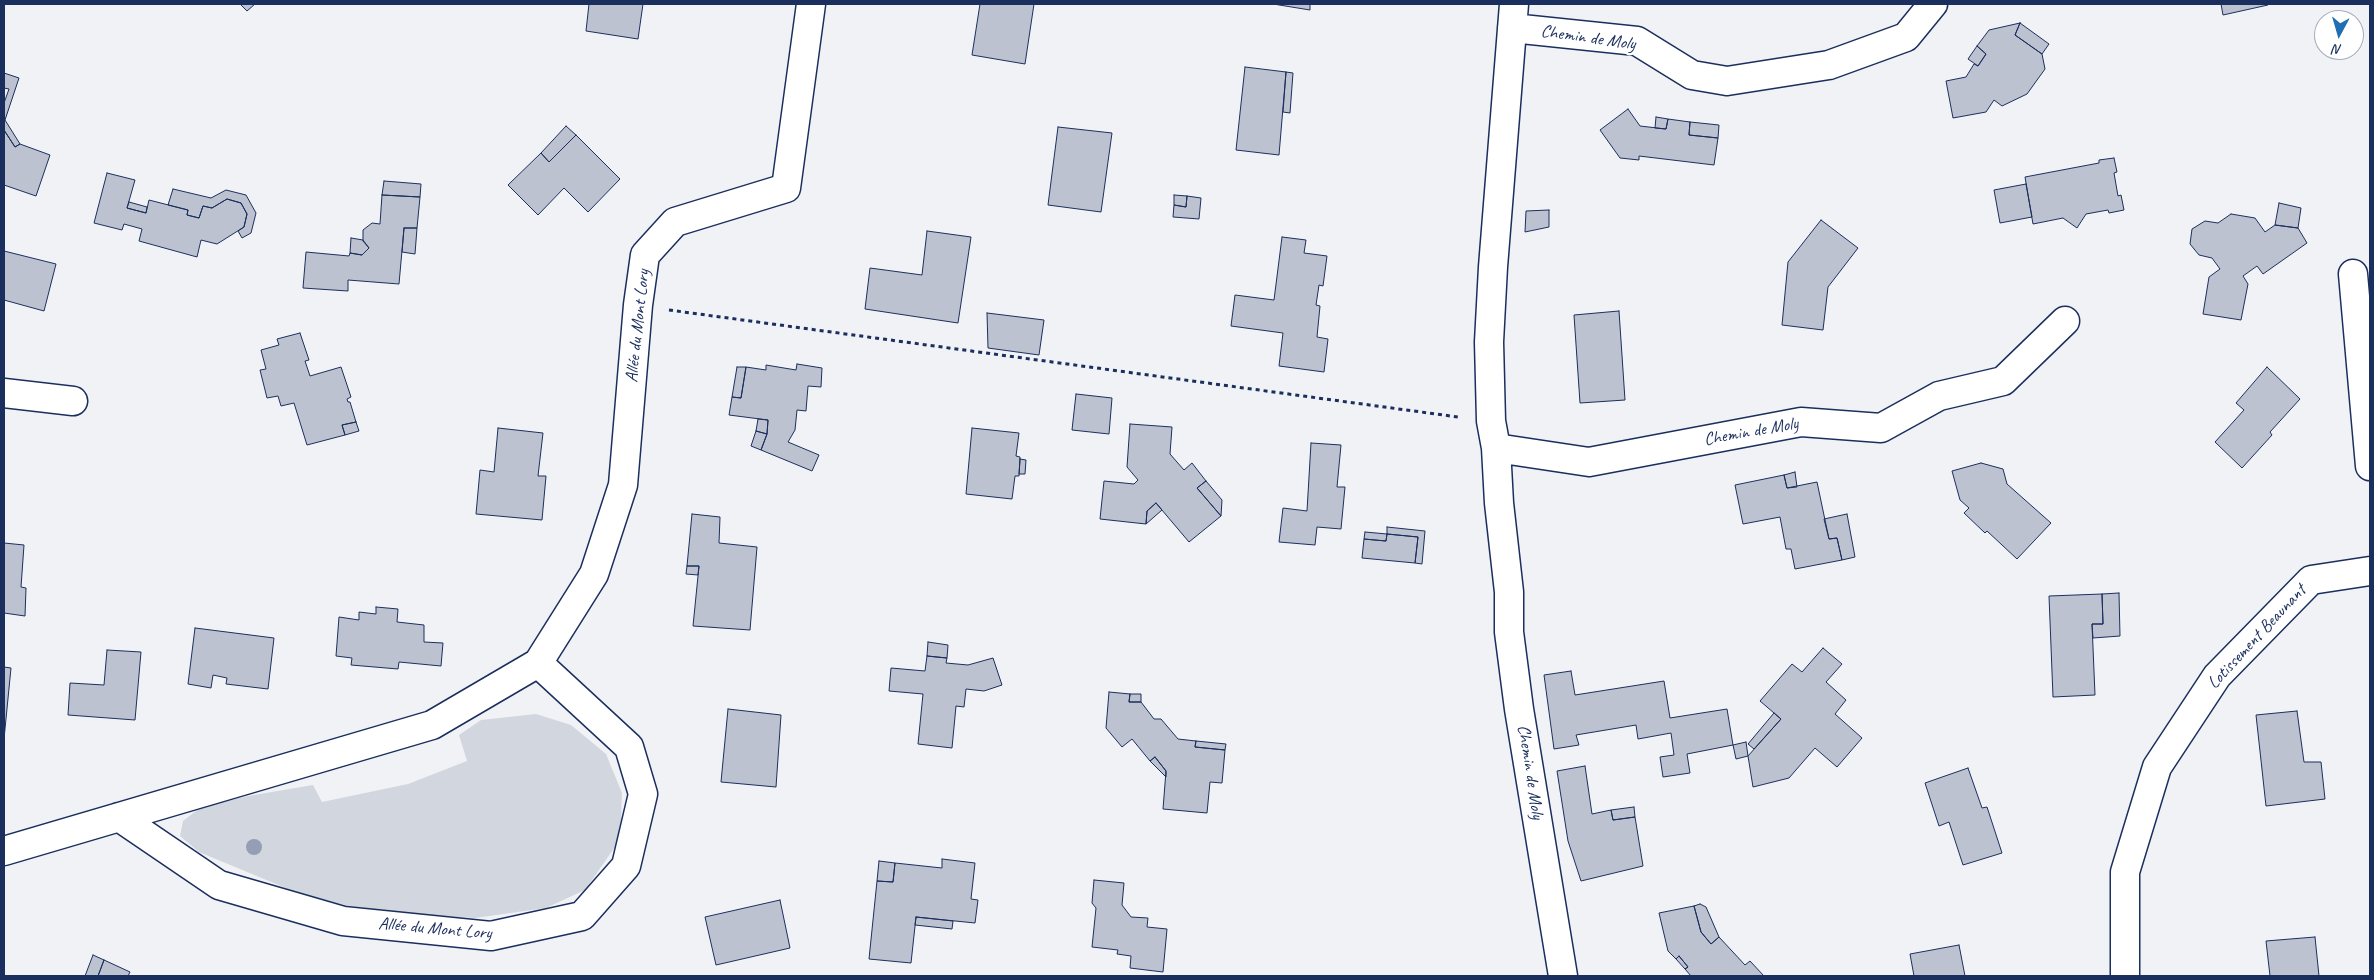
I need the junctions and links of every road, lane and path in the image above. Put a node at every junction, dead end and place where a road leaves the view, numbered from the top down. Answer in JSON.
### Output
{"nodes":[{"id":1,"x":810,"y":4,"type":"edge"},
{"id":2,"x":1934,"y":4,"type":"edge"},
{"id":3,"x":1513,"y":16,"type":"edge"},
{"id":4,"x":2353,"y":274,"type":"dead end"},
{"id":5,"x":638,"y":306,"type":"junction"},
{"id":6,"x":2066,"y":321,"type":"dead end"},
{"id":7,"x":4,"y":393,"type":"edge"},
{"id":8,"x":73,"y":401,"type":"dead end"},
{"id":9,"x":1491,"y":421,"type":"junction"},
{"id":10,"x":1496,"y":448,"type":"junction"},
{"id":11,"x":2370,"y":466,"type":"edge"},
{"id":12,"x":2370,"y":571,"type":"edge"},
{"id":13,"x":538,"y":662,"type":"junction"},
{"id":14,"x":119,"y":817,"type":"junction"},
{"id":15,"x":4,"y":851,"type":"edge"},
{"id":16,"x":1563,"y":976,"type":"edge"},
{"id":17,"x":2125,"y":976,"type":"edge"}],
"edges":[{"from":1,"to":5,"type":"street","name":"Allée du Mont Lory"},
{"from":2,"to":3,"type":"street","name":"Chemin de Moly"},
{"from":3,"to":9,"type":"street","name":"Chemin de Moly"},
{"from":4,"to":11,"type":"street"},
{"from":5,"to":9,"type":"path"},
{"from":5,"to":13,"type":"street","name":"Allée du Mont Lory"},
{"from":6,"to":10,"type":"street","name":"Chemin de Moly"},
{"from":7,"to":8,"type":"street"},
{"from":9,"to":10,"type":"street","name":"Chemin de Moly"},
{"from":10,"to":16,"type":"street","name":"Chemin de Moly"},
{"from":12,"to":17,"type":"street","name":"Lotissement Beaunant"},
{"from":13,"to":14,"type":"street","name":"Allée du Mont Lory"},
{"from":13,"to":14,"type":"street","name":"Allée du Mont Lory"},
{"from":14,"to":15,"type":"street","name":"Allée du Mont Lory"}]}
